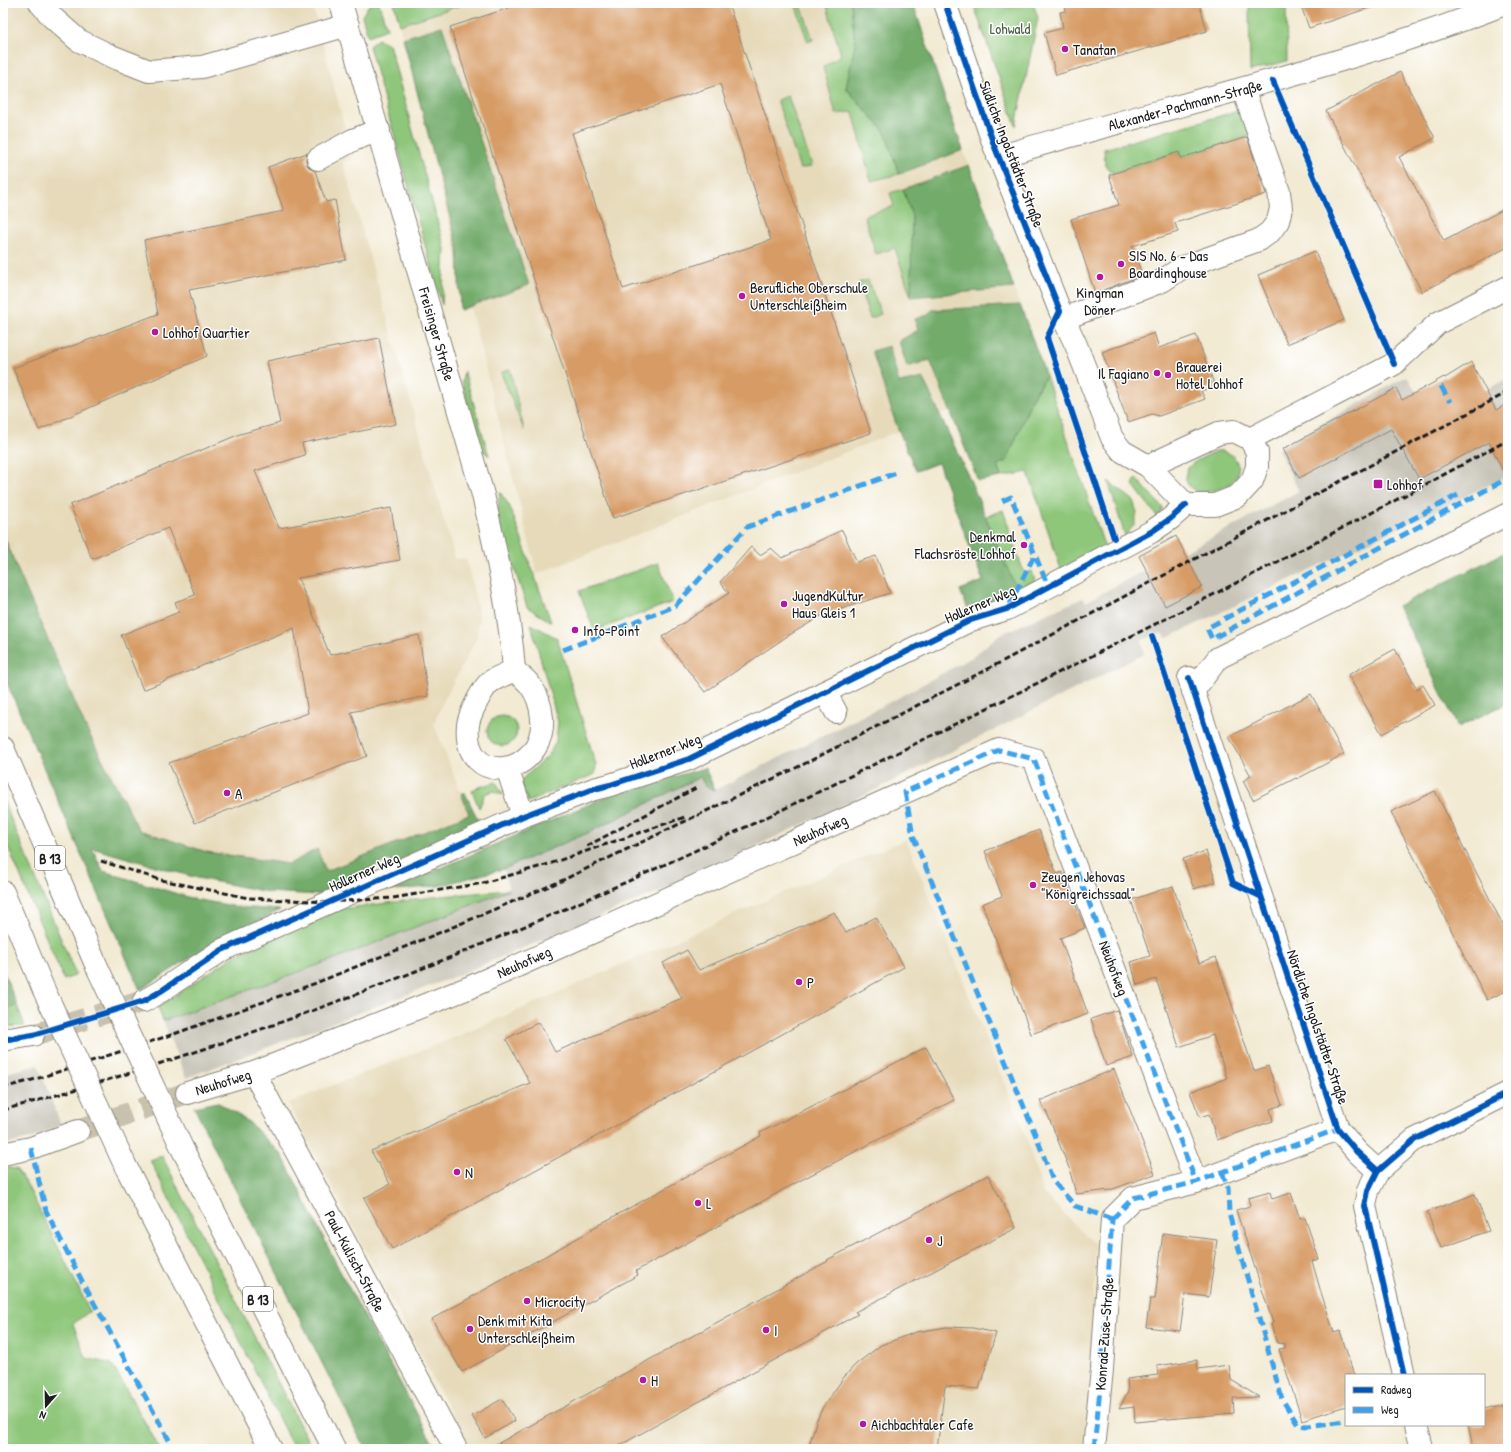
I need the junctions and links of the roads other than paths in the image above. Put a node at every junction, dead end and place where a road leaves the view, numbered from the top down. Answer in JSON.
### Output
{"nodes":[{"id":1,"x":40,"y":3,"type":"edge"},
{"id":2,"x":341,"y":3,"type":"edge"},
{"id":3,"x":945,"y":3,"type":"edge"},
{"id":4,"x":1507,"y":3,"type":"edge"},
{"id":5,"x":348,"y":25,"type":"junction"},
{"id":6,"x":1243,"y":89,"type":"junction"},
{"id":7,"x":379,"y":130,"type":"junction"},
{"id":8,"x":998,"y":158,"type":"junction"},
{"id":9,"x":318,"y":159,"type":"dead end"},
{"id":10,"x":1508,"y":287,"type":"edge"},
{"id":11,"x":1063,"y":319,"type":"junction"},
{"id":12,"x":1250,"y":439,"type":"junction"},
{"id":13,"x":1148,"y":466,"type":"junction"},
{"id":14,"x":1186,"y":505,"type":"junction"},
{"id":15,"x":1508,"y":514,"type":"edge"},
{"id":16,"x":514,"y":670,"type":"junction"},
{"id":17,"x":825,"y":692,"type":"junction"},
{"id":18,"x":836,"y":712,"type":"dead end"},
{"id":19,"x":3,"y":748,"type":"edge"},
{"id":20,"x":507,"y":768,"type":"junction"},
{"id":21,"x":523,"y":816,"type":"junction"},
{"id":22,"x":3,"y":892,"type":"edge"},
{"id":23,"x":144,"y":1001,"type":"tunnel mouth"},
{"id":24,"x":33,"y":1034,"type":"tunnel mouth"},
{"id":25,"x":3,"y":1038,"type":"edge"},
{"id":26,"x":254,"y":1073,"type":"junction"},
{"id":27,"x":187,"y":1093,"type":"tunnel mouth"},
{"id":28,"x":1508,"y":1093,"type":"edge"},
{"id":29,"x":1338,"y":1129,"type":"junction"},
{"id":30,"x":78,"y":1131,"type":"tunnel mouth"},
{"id":31,"x":3,"y":1154,"type":"edge"},
{"id":32,"x":1378,"y":1171,"type":"junction"},
{"id":33,"x":1196,"y":1182,"type":"junction"},
{"id":34,"x":1404,"y":1374,"type":"edge"},
{"id":35,"x":1416,"y":1426,"type":"edge"},
{"id":36,"x":271,"y":1449,"type":"edge"},
{"id":37,"x":334,"y":1449,"type":"edge"},
{"id":38,"x":456,"y":1449,"type":"edge"},
{"id":39,"x":1094,"y":1449,"type":"edge"},
{"id":40,"x":1422,"y":1449,"type":"edge"}],
"edges":[{"from":1,"to":5,"type":"street"},
{"from":2,"to":5,"type":"street","name":"Freisinger Straße"},
{"from":3,"to":8,"type":"street","name":"Südliche Ingolstädter Straße"},
{"from":4,"to":6,"type":"street","name":"Alexander-Pachmann-Straße"},
{"from":5,"to":7,"type":"street","name":"Freisinger Straße"},
{"from":6,"to":8,"type":"street","name":"Alexander-Pachmann-Straße"},
{"from":6,"to":11,"type":"street"},
{"from":7,"to":9,"type":"street"},
{"from":7,"to":16,"type":"street","name":"Freisinger Straße"},
{"from":8,"to":11,"type":"street","name":"Südliche Ingolstädter Straße"},
{"from":10,"to":12,"type":"street"},
{"from":11,"to":13,"type":"street","name":"Südliche Ingolstädter Straße"},
{"from":12,"to":13,"type":"street"},
{"from":12,"to":14,"type":"street"},
{"from":13,"to":14,"type":"street","name":"Südliche Ingolstädter Straße"},
{"from":14,"to":17,"type":"street","name":"Hollerner Weg"},
{"from":15,"to":29,"type":"street","name":"Nördliche Ingolstädter Straße"},
{"from":16,"to":20,"type":"street"},
{"from":16,"to":20,"type":"street"},
{"from":17,"to":18,"type":"street"},
{"from":17,"to":21,"type":"street","name":"Hollerner Weg"},
{"from":19,"to":37,"type":"street","number":"B 13","bridge":true},
{"from":20,"to":21,"type":"street"},
{"from":21,"to":23,"type":"street","name":"Hollerner Weg"},
{"from":22,"to":36,"type":"street","bridge":true},
{"from":24,"to":25,"type":"street"},
{"from":26,"to":27,"type":"street","name":"Neuhofweg"},
{"from":26,"to":33,"type":"street","name":"Neuhofweg"},
{"from":26,"to":38,"type":"street","name":"Paul-Kulisch-Straße"},
{"from":28,"to":32,"type":"street"},
{"from":29,"to":32,"type":"street","name":"Nördliche Ingolstädter Straße"},
{"from":29,"to":33,"type":"street"},
{"from":30,"to":31,"type":"street"},
{"from":32,"to":34,"type":"street"},
{"from":33,"to":39,"type":"street","name":"Konrad-Zuse-Straße"},
{"from":35,"to":40,"type":"street"}]}
